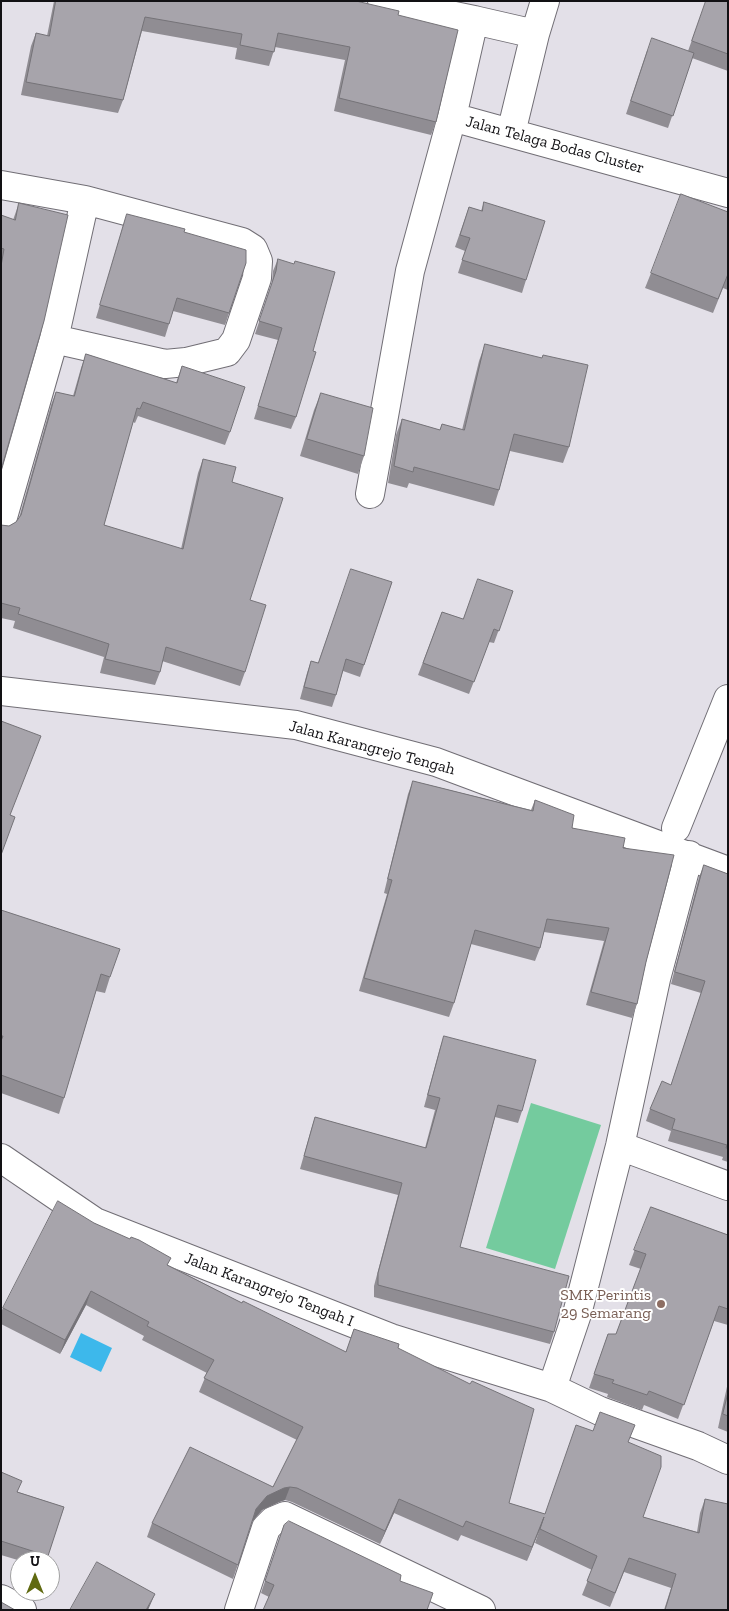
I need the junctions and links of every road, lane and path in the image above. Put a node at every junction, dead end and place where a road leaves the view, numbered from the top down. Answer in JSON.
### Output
{"nodes":[{"id":1,"x":382,"y":1,"type":"edge"},
{"id":2,"x":545,"y":1,"type":"edge"},
{"id":3,"x":474,"y":20,"type":"junction"},
{"id":4,"x":535,"y":34,"type":"junction"},
{"id":5,"x":452,"y":117,"type":"junction"},
{"id":6,"x":511,"y":133,"type":"junction"},
{"id":7,"x":1,"y":185,"type":"edge"},
{"id":8,"x":728,"y":193,"type":"edge"},
{"id":9,"x":85,"y":200,"type":"junction"},
{"id":10,"x":54,"y":339,"type":"junction"},
{"id":11,"x":370,"y":494,"type":"dead end"},
{"id":12,"x":1,"y":524,"type":"edge"},
{"id":13,"x":1,"y":691,"type":"edge"},
{"id":14,"x":728,"y":700,"type":"edge"},
{"id":15,"x":676,"y":828,"type":"dead end"},
{"id":16,"x":689,"y":856,"type":"junction"},
{"id":17,"x":728,"y":871,"type":"edge"},
{"id":18,"x":620,"y":1146,"type":"junction"},
{"id":19,"x":1,"y":1158,"type":"edge"},
{"id":20,"x":728,"y":1186,"type":"edge"},
{"id":21,"x":552,"y":1388,"type":"junction"},
{"id":22,"x":728,"y":1460,"type":"edge"},
{"id":23,"x":239,"y":1610,"type":"edge"},
{"id":24,"x":481,"y":1610,"type":"edge"}],
"edges":[{"from":1,"to":3,"type":"street"},
{"from":2,"to":4,"type":"street"},
{"from":3,"to":4,"type":"street"},
{"from":3,"to":5,"type":"street","name":"Jalan Telaga Bodas Cluster"},
{"from":4,"to":6,"type":"street"},
{"from":5,"to":6,"type":"street","name":"Jalan Telaga Bodas Cluster"},
{"from":5,"to":11,"type":"street"},
{"from":6,"to":8,"type":"street","name":"Jalan Telaga Bodas Cluster"},
{"from":7,"to":9,"type":"street"},
{"from":9,"to":10,"type":"street"},
{"from":9,"to":10,"type":"street"},
{"from":10,"to":12,"type":"street"},
{"from":13,"to":16,"type":"street","name":"Jalan Karangrejo Tengah"},
{"from":14,"to":15,"type":"street"},
{"from":16,"to":17,"type":"street","name":"Jalan Karangrejo Tengah"},
{"from":16,"to":18,"type":"street"},
{"from":18,"to":20,"type":"street"},
{"from":18,"to":21,"type":"street"},
{"from":19,"to":21,"type":"street","name":"Jalan Karangrejo Tengah I"},
{"from":21,"to":22,"type":"street","name":"Jalan Karangrejo Tengah I"},
{"from":23,"to":24,"type":"street"}]}
